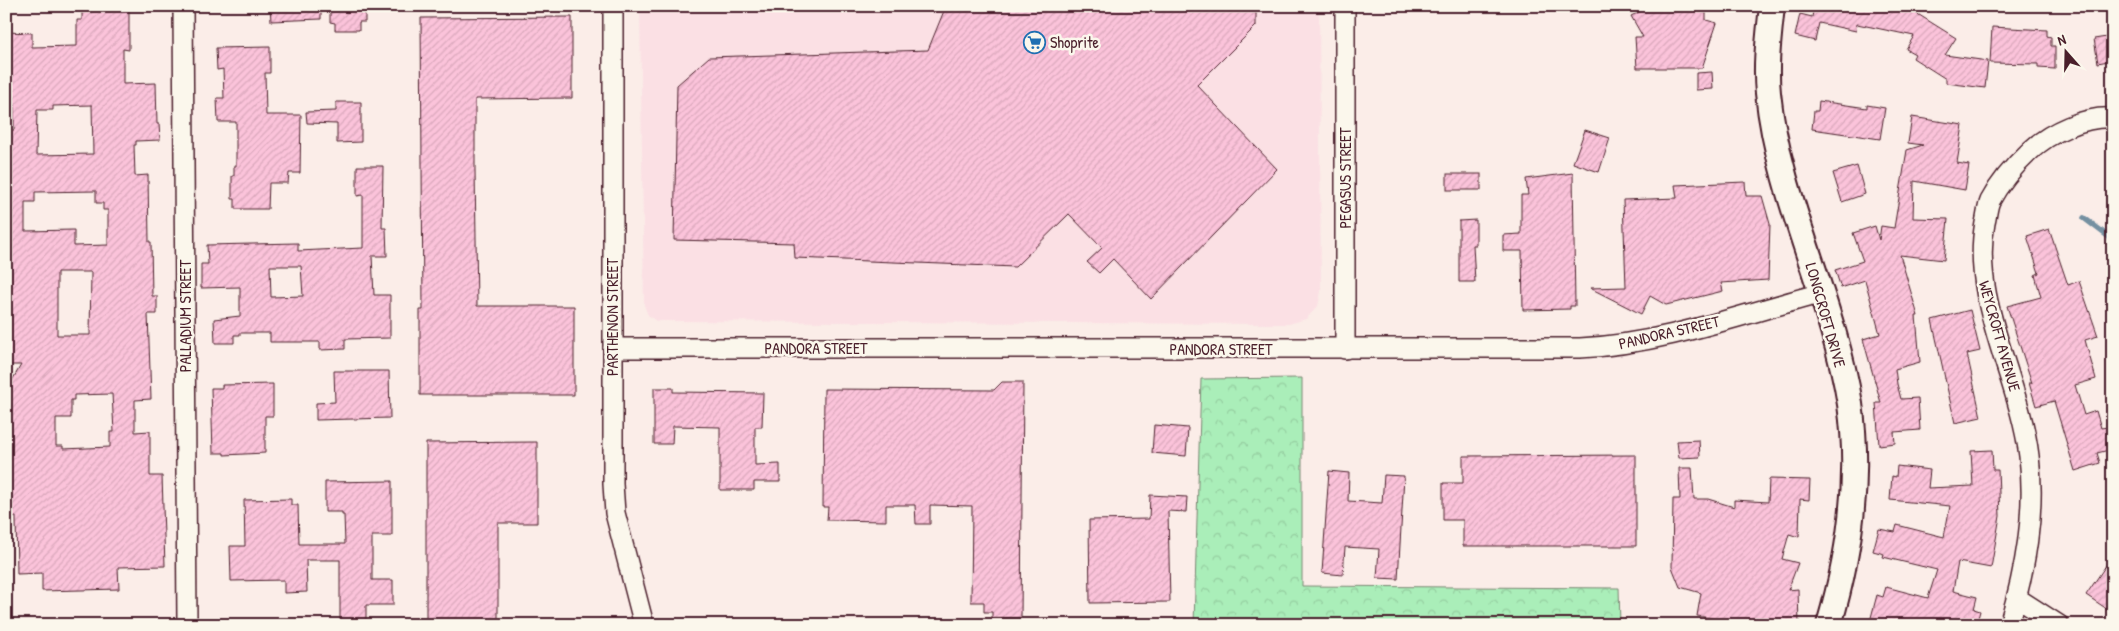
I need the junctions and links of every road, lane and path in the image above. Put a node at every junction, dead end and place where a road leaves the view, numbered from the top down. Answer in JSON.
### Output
{"nodes":[{"id":1,"x":183,"y":6,"type":"edge"},
{"id":2,"x":614,"y":6,"type":"edge"},
{"id":3,"x":1345,"y":6,"type":"edge"},
{"id":4,"x":1772,"y":6,"type":"edge"},
{"id":5,"x":2113,"y":118,"type":"edge"},
{"id":6,"x":1822,"y":293,"type":"junction"},
{"id":7,"x":612,"y":348,"type":"junction"},
{"id":8,"x":1345,"y":349,"type":"junction"},
{"id":9,"x":2017,"y":598,"type":"junction"},
{"id":10,"x":187,"y":625,"type":"edge"},
{"id":11,"x":644,"y":625,"type":"edge"},
{"id":12,"x":1829,"y":625,"type":"edge"},
{"id":13,"x":2010,"y":625,"type":"edge"},
{"id":14,"x":2059,"y":625,"type":"edge"}],
"edges":[{"from":1,"to":10,"type":"street","name":"PALLADIUM STREET"},
{"from":2,"to":7,"type":"street","name":"PARTHENON STREET"},
{"from":3,"to":8,"type":"street","name":"PEGASUS STREET"},
{"from":4,"to":6,"type":"street","name":"LONGCROFT DRIVE"},
{"from":5,"to":9,"type":"street","name":"WEYCROFT AVENUE"},
{"from":6,"to":8,"type":"street","name":"PANDORA STREET"},
{"from":6,"to":12,"type":"street","name":"LONGCROFT DRIVE"},
{"from":7,"to":8,"type":"street","name":"PANDORA STREET"},
{"from":7,"to":11,"type":"street","name":"PARTHENON STREET"},
{"from":9,"to":13,"type":"street","name":"WEYCROFT AVENUE"},
{"from":9,"to":14,"type":"street"}]}
